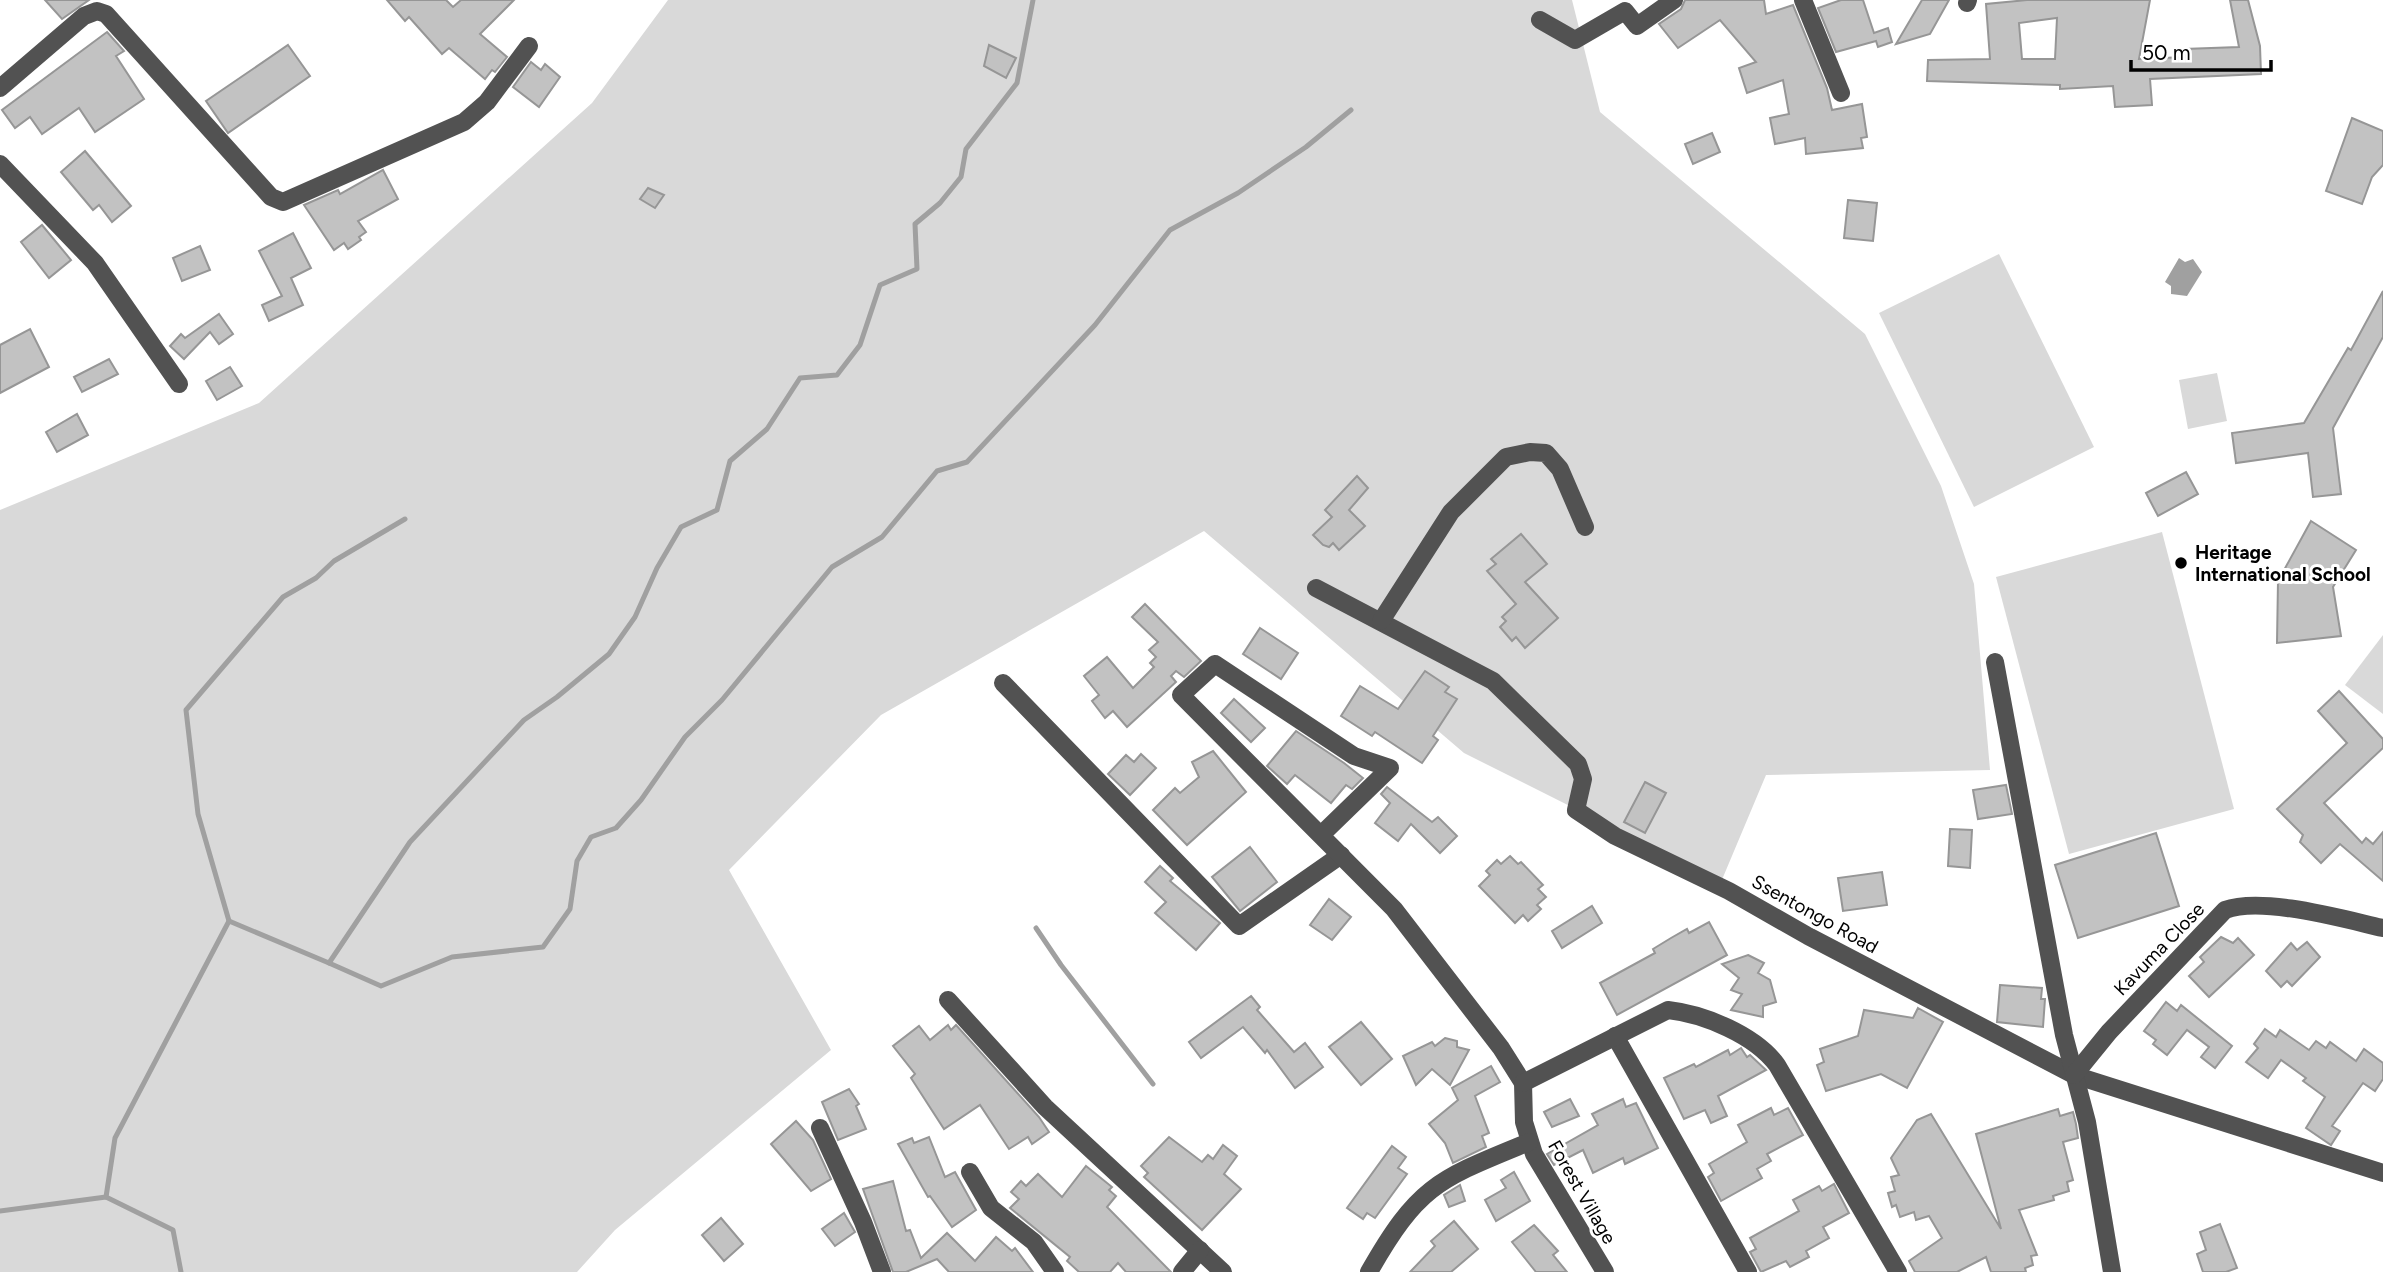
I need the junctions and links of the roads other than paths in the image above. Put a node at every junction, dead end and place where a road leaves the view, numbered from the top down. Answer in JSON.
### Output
{"nodes":[{"id":1,"x":1674,"y":0,"type":"edge"},
{"id":2,"x":1803,"y":0,"type":"edge"},
{"id":3,"x":1541,"y":20,"type":"dead end"},
{"id":4,"x":529,"y":46,"type":"dead end"},
{"id":5,"x":0,"y":88,"type":"edge"},
{"id":6,"x":1841,"y":93,"type":"dead end"},
{"id":7,"x":0,"y":164,"type":"edge"},
{"id":8,"x":179,"y":384,"type":"dead end"},
{"id":9,"x":1585,"y":527,"type":"dead end"},
{"id":10,"x":1315,"y":588,"type":"dead end"},
{"id":11,"x":1381,"y":621,"type":"junction"},
{"id":12,"x":1995,"y":662,"type":"dead end"},
{"id":13,"x":1003,"y":683,"type":"dead end"},
{"id":14,"x":1321,"y":835,"type":"junction"},
{"id":15,"x":1341,"y":855,"type":"junction"},
{"id":16,"x":2383,"y":928,"type":"edge"},
{"id":17,"x":948,"y":1000,"type":"dead end"},
{"id":18,"x":1615,"y":1036,"type":"junction"},
{"id":19,"x":2074,"y":1074,"type":"junction"},
{"id":20,"x":1522,"y":1083,"type":"junction"},
{"id":21,"x":820,"y":1128,"type":"dead end"},
{"id":22,"x":1529,"y":1142,"type":"junction"},
{"id":23,"x":970,"y":1172,"type":"dead end"},
{"id":24,"x":2383,"y":1173,"type":"edge"},
{"id":25,"x":1200,"y":1250,"type":"junction"},
{"id":26,"x":882,"y":1272,"type":"edge"},
{"id":27,"x":1055,"y":1272,"type":"edge"},
{"id":28,"x":1182,"y":1272,"type":"edge"},
{"id":29,"x":1223,"y":1272,"type":"edge"},
{"id":30,"x":1368,"y":1272,"type":"edge"},
{"id":31,"x":1605,"y":1272,"type":"edge"},
{"id":32,"x":1748,"y":1272,"type":"edge"},
{"id":33,"x":1898,"y":1272,"type":"edge"},
{"id":34,"x":2112,"y":1272,"type":"edge"}],
"edges":[{"from":1,"to":3,"type":"street"},
{"from":2,"to":6,"type":"street"},
{"from":4,"to":5,"type":"street"},
{"from":7,"to":8,"type":"street"},
{"from":9,"to":11,"type":"street"},
{"from":10,"to":11,"type":"street","name":"Ssentongo Road"},
{"from":11,"to":19,"type":"street","name":"Ssentongo Road"},
{"from":12,"to":19,"type":"street"},
{"from":13,"to":15,"type":"street"},
{"from":14,"to":14,"type":"street"},
{"from":14,"to":15,"type":"street"},
{"from":15,"to":20,"type":"street"},
{"from":16,"to":19,"type":"street","name":"Kavuma Close"},
{"from":17,"to":25,"type":"street"},
{"from":18,"to":20,"type":"street"},
{"from":18,"to":32,"type":"street"},
{"from":18,"to":33,"type":"street"},
{"from":19,"to":24,"type":"street","name":"Ssentongo Road"},
{"from":19,"to":34,"type":"street"},
{"from":20,"to":22,"type":"street","name":"Forest Village"},
{"from":21,"to":26,"type":"street"},
{"from":22,"to":30,"type":"street"},
{"from":22,"to":31,"type":"street","name":"Forest Village"},
{"from":23,"to":27,"type":"street"},
{"from":25,"to":28,"type":"street"},
{"from":25,"to":29,"type":"street"}]}
